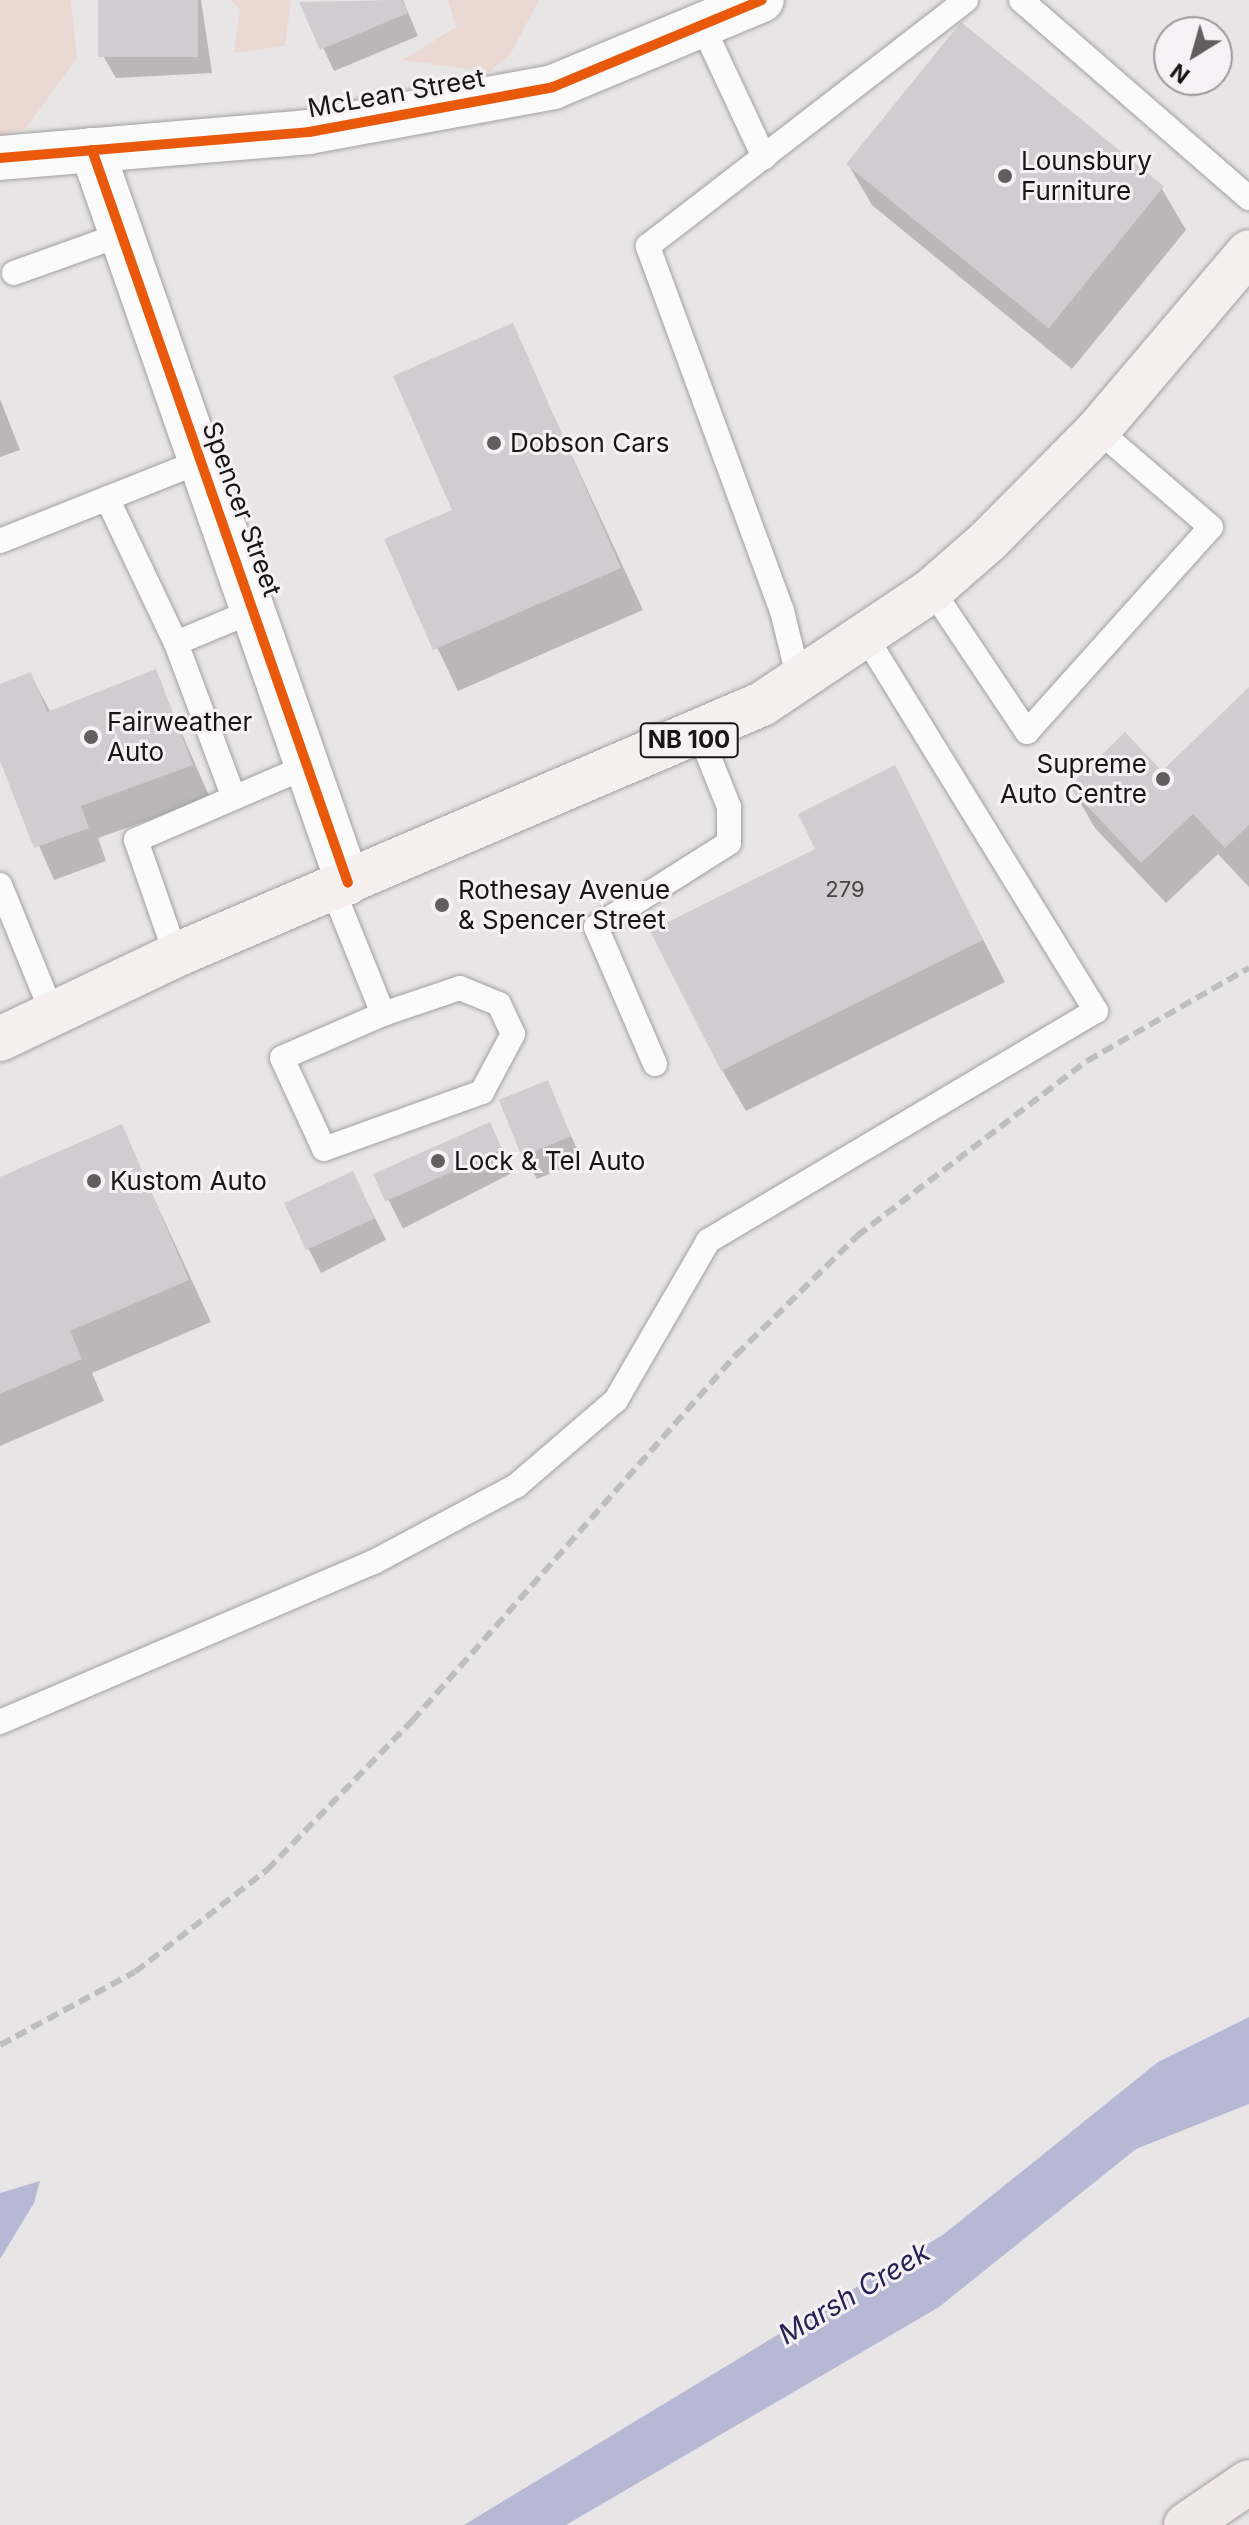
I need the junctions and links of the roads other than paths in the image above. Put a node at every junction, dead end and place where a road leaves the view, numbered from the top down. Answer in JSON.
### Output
{"nodes":[{"id":1,"x":762,"y":0,"type":"edge"},
{"id":2,"x":966,"y":0,"type":"edge"},
{"id":3,"x":1021,"y":0,"type":"edge"},
{"id":4,"x":703,"y":27,"type":"junction"},
{"id":5,"x":92,"y":150,"type":"junction"},
{"id":6,"x":10,"y":157,"type":"edge"},
{"id":7,"x":764,"y":157,"type":"junction"},
{"id":8,"x":1249,"y":198,"type":"edge"},
{"id":9,"x":120,"y":235,"type":"junction"},
{"id":10,"x":1249,"y":252,"type":"edge"},
{"id":11,"x":14,"y":273,"type":"dead end"},
{"id":12,"x":1098,"y":430,"type":"junction"},
{"id":13,"x":201,"y":461,"type":"junction"},
{"id":14,"x":107,"y":498,"type":"junction"},
{"id":15,"x":0,"y":541,"type":"edge"},
{"id":16,"x":932,"y":590,"type":"junction"},
{"id":17,"x":255,"y":610,"type":"junction"},
{"id":18,"x":865,"y":636,"type":"junction"},
{"id":19,"x":176,"y":643,"type":"junction"},
{"id":20,"x":799,"y":680,"type":"junction"},
{"id":21,"x":700,"y":735,"type":"junction"},
{"id":22,"x":308,"y":766,"type":"junction"},
{"id":23,"x":234,"y":798,"type":"junction"},
{"id":24,"x":0,"y":885,"type":"edge"},
{"id":25,"x":340,"y":886,"type":"junction"},
{"id":26,"x":176,"y":955,"type":"junction"},
{"id":27,"x":383,"y":1014,"type":"junction"},
{"id":28,"x":54,"y":1017,"type":"junction"},
{"id":29,"x":0,"y":1039,"type":"edge"},
{"id":30,"x":655,"y":1064,"type":"dead end"},
{"id":31,"x":0,"y":1722,"type":"edge"},
{"id":32,"x":1249,"y":2482,"type":"edge"},
{"id":33,"x":1186,"y":2525,"type":"edge"}],
"edges":[{"from":1,"to":4,"type":"street","name":"McLean Street"},
{"from":2,"to":7,"type":"lane"},
{"from":3,"to":8,"type":"lane"},
{"from":4,"to":5,"type":"street","name":"McLean Street"},
{"from":4,"to":7,"type":"lane"},
{"from":5,"to":6,"type":"street","name":"McLean Street"},
{"from":5,"to":9,"type":"street","name":"Spencer Street"},
{"from":7,"to":20,"type":"lane"},
{"from":9,"to":11,"type":"lane"},
{"from":9,"to":13,"type":"street","name":"Spencer Street"},
{"from":10,"to":12,"type":"main road","number":"NB 100"},
{"from":12,"to":16,"type":"main road","number":"NB 100"},
{"from":12,"to":16,"type":"lane"},
{"from":13,"to":14,"type":"lane"},
{"from":13,"to":17,"type":"street","name":"Spencer Street"},
{"from":14,"to":15,"type":"lane"},
{"from":14,"to":19,"type":"lane"},
{"from":16,"to":18,"type":"main road","number":"NB 100"},
{"from":17,"to":19,"type":"lane"},
{"from":17,"to":22,"type":"street","name":"Spencer Street"},
{"from":18,"to":20,"type":"main road","number":"NB 100"},
{"from":18,"to":31,"type":"lane"},
{"from":19,"to":23,"type":"lane"},
{"from":20,"to":21,"type":"main road","number":"NB 100"},
{"from":21,"to":25,"type":"main road","number":"NB 100"},
{"from":21,"to":30,"type":"lane"},
{"from":22,"to":23,"type":"lane"},
{"from":22,"to":25,"type":"street","name":"Spencer Street"},
{"from":23,"to":26,"type":"lane"},
{"from":24,"to":28,"type":"lane"},
{"from":25,"to":26,"type":"main road","number":"NB 100"},
{"from":25,"to":27,"type":"lane"},
{"from":26,"to":28,"type":"main road","number":"NB 100"},
{"from":27,"to":27,"type":"lane"},
{"from":28,"to":29,"type":"main road","number":"NB 100"},
{"from":32,"to":33,"type":"highway"}]}
